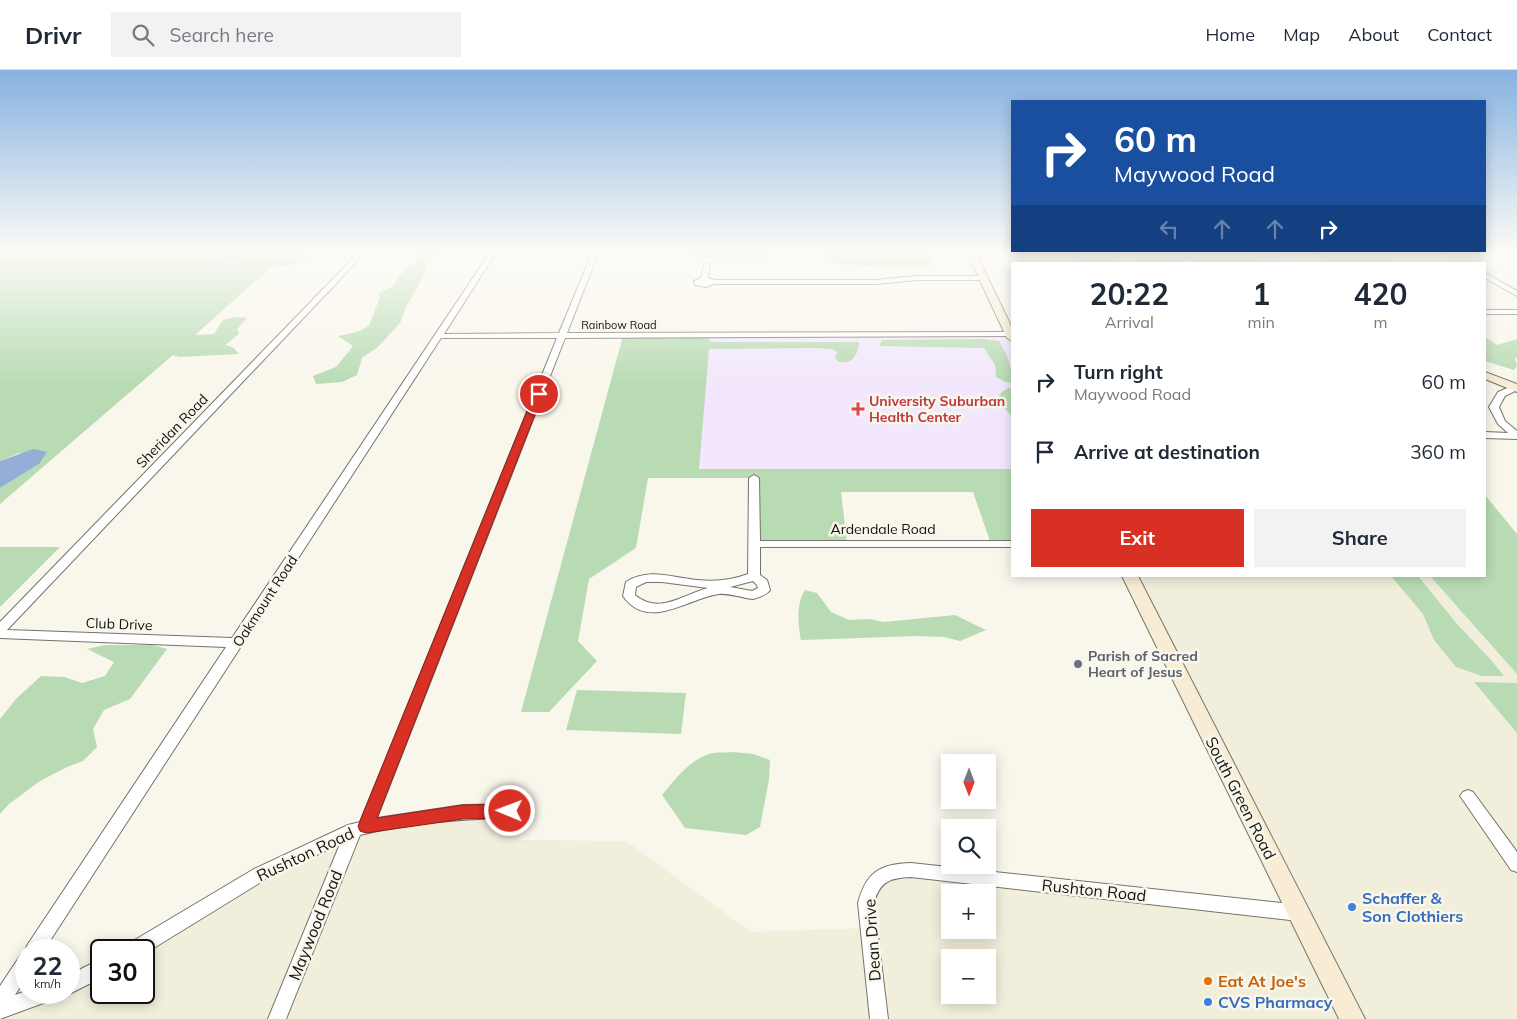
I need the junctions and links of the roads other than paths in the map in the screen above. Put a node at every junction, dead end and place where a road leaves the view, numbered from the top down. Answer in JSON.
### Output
{"nodes":[{"id":1,"x":321,"y":295,"type":"edge"},
{"id":2,"x":465,"y":295,"type":"edge"},
{"id":3,"x":578,"y":295,"type":"edge"},
{"id":4,"x":991,"y":295,"type":"edge"},
{"id":5,"x":1486,"y":312,"type":"edge"},
{"id":6,"x":1517,"y":312,"type":"edge"},
{"id":7,"x":438,"y":336,"type":"junction"},
{"id":8,"x":562,"y":336,"type":"junction"},
{"id":9,"x":1011,"y":336,"type":"edge"},
{"id":10,"x":1486,"y":367,"type":"edge"},
{"id":11,"x":1486,"y":375,"type":"edge"},
{"id":12,"x":1517,"y":385,"type":"edge"},
{"id":13,"x":1486,"y":435,"type":"edge"},
{"id":14,"x":1517,"y":436,"type":"edge"},
{"id":15,"x":754,"y":478,"type":"dead end"},
{"id":16,"x":753,"y":544,"type":"junction"},
{"id":17,"x":1011,"y":544,"type":"edge"},
{"id":18,"x":754,"y":576,"type":"junction"},
{"id":19,"x":1131,"y":577,"type":"edge"},
{"id":20,"x":0,"y":630,"type":"edge"},
{"id":21,"x":0,"y":634,"type":"edge"},
{"id":22,"x":237,"y":644,"type":"junction"},
{"id":23,"x":1468,"y":796,"type":"dead end"},
{"id":24,"x":523,"y":811,"type":"dead end"},
{"id":25,"x":360,"y":828,"type":"junction"},
{"id":26,"x":1517,"y":865,"type":"edge"},
{"id":27,"x":889,"y":872,"type":"joint"},
{"id":28,"x":1299,"y":912,"type":"junction"},
{"id":29,"x":41,"y":939,"type":"edge"},
{"id":30,"x":152,"y":939,"type":"edge"},
{"id":31,"x":15,"y":979,"type":"edge"},
{"id":32,"x":0,"y":1002,"type":"edge"},
{"id":33,"x":17,"y":1004,"type":"edge"},
{"id":34,"x":0,"y":1010,"type":"edge"},
{"id":35,"x":277,"y":1019,"type":"edge"},
{"id":36,"x":879,"y":1019,"type":"edge"},
{"id":37,"x":1352,"y":1019,"type":"edge"}],
"edges":[{"from":1,"to":20,"type":"street","name":"Sheridan Road"},
{"from":2,"to":7,"type":"street","name":"Oakmount Road"},
{"from":3,"to":8,"type":"street","name":"Maywood Road"},
{"from":4,"to":9,"type":"main road"},
{"from":5,"to":6,"type":"street"},
{"from":7,"to":8,"type":"street","name":"Rainbow Road"},
{"from":7,"to":22,"type":"street","name":"Oakmount Road"},
{"from":8,"to":9,"type":"street","name":"Rainbow Road"},
{"from":8,"to":25,"type":"street","name":"Maywood Road"},
{"from":10,"to":12,"type":"main road"},
{"from":11,"to":12,"type":"main road"},
{"from":12,"to":14,"type":"street"},
{"from":13,"to":14,"type":"street"},
{"from":15,"to":16,"type":"street"},
{"from":16,"to":17,"type":"street","name":"Ardendale Road"},
{"from":16,"to":18,"type":"street"},
{"from":18,"to":18,"type":"street"},
{"from":19,"to":28,"type":"main road","name":"South Green Road"},
{"from":21,"to":22,"type":"street","name":"Club Drive"},
{"from":22,"to":29,"type":"street","name":"Oakmount Road"},
{"from":23,"to":26,"type":"street"},
{"from":24,"to":25,"type":"street","name":"Rushton Road"},
{"from":25,"to":30,"type":"street","name":"Rushton Road"},
{"from":25,"to":35,"type":"street","name":"Maywood Road"},
{"from":27,"to":28,"type":"street","name":"Rushton Road"},
{"from":27,"to":36,"type":"street","name":"Dean Drive"},
{"from":28,"to":37,"type":"main road","name":"South Green Road"},
{"from":31,"to":32,"type":"street"},
{"from":33,"to":34,"type":"street"}]}
